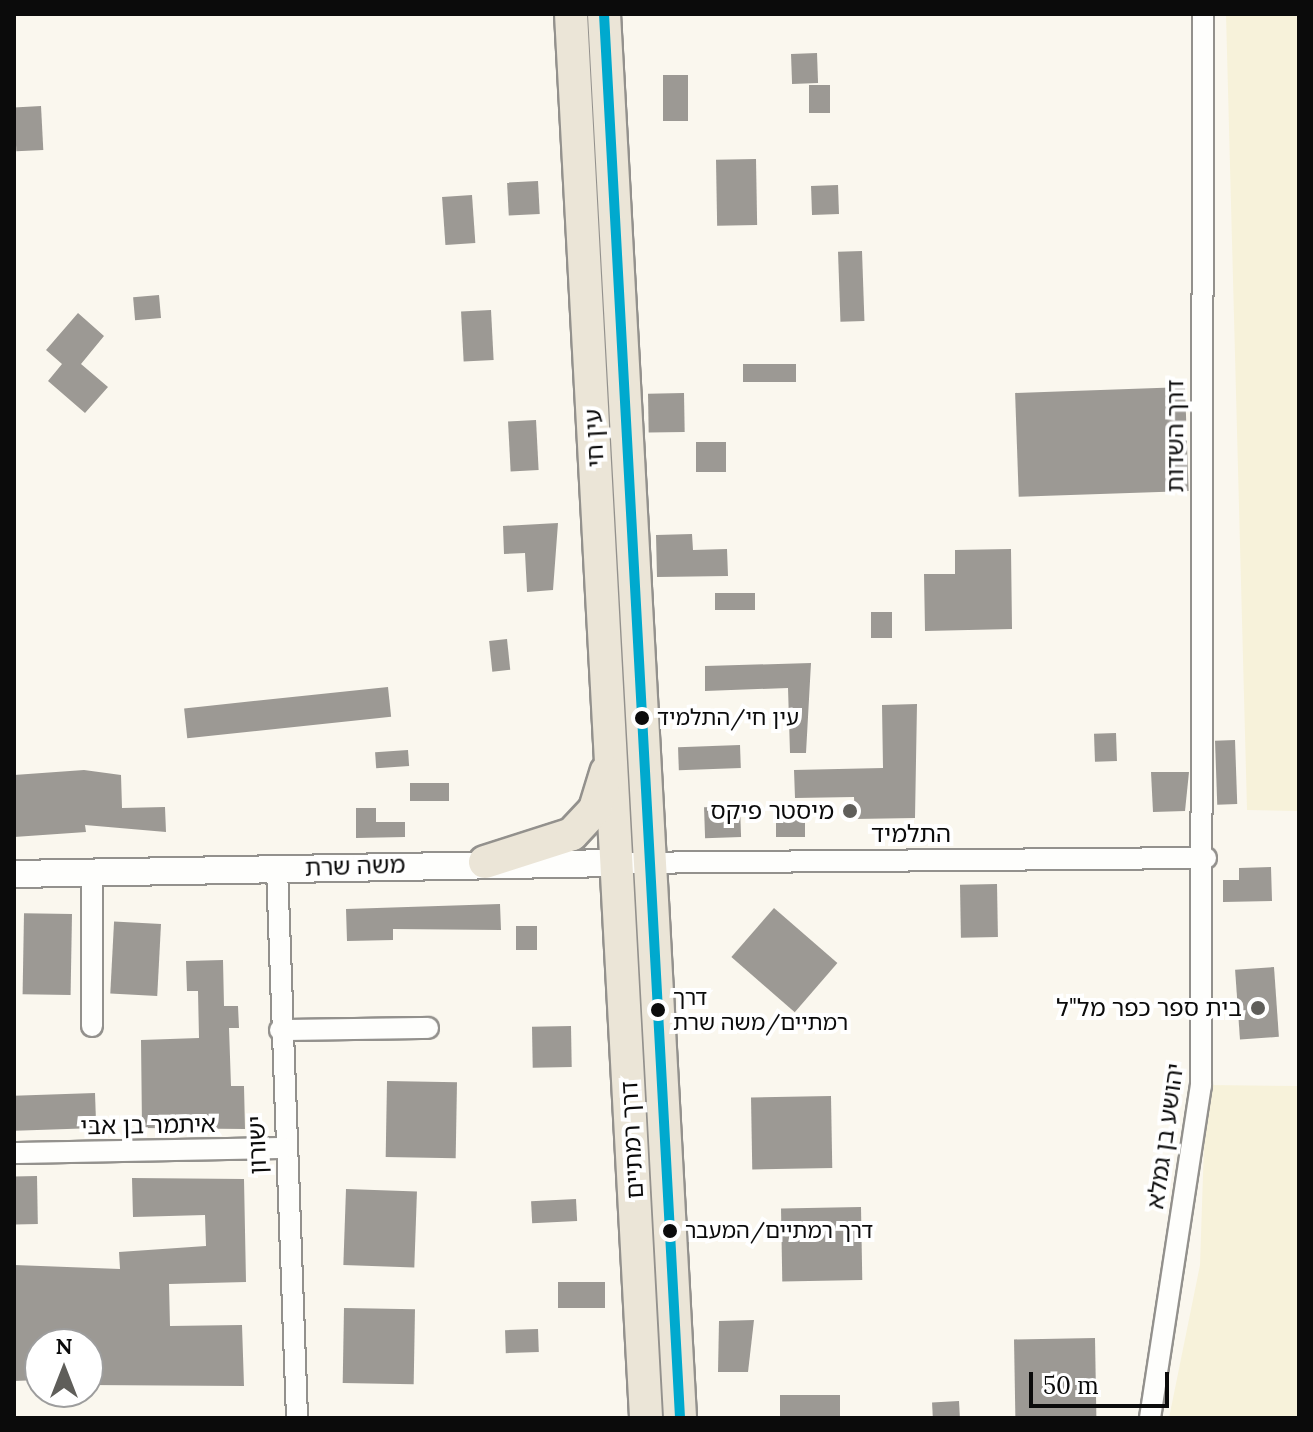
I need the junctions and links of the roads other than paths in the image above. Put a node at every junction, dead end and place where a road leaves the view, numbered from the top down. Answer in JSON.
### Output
{"nodes":[{"id":1,"x":571,"y":14,"type":"edge"},
{"id":2,"x":604,"y":14,"type":"edge"},
{"id":3,"x":1203,"y":14,"type":"edge"},
{"id":4,"x":611,"y":754,"type":"junction"},
{"id":5,"x":1206,"y":858,"type":"junction"},
{"id":6,"x":485,"y":862,"type":"junction"},
{"id":7,"x":651,"y":862,"type":"junction"},
{"id":8,"x":617,"y":863,"type":"junction"},
{"id":9,"x":277,"y":869,"type":"junction"},
{"id":10,"x":92,"y":873,"type":"junction"},
{"id":11,"x":14,"y":874,"type":"edge"},
{"id":12,"x":92,"y":1026,"type":"dead end"},
{"id":13,"x":428,"y":1028,"type":"dead end"},
{"id":14,"x":280,"y":1030,"type":"junction"},
{"id":15,"x":283,"y":1148,"type":"junction"},
{"id":16,"x":14,"y":1153,"type":"edge"},
{"id":17,"x":297,"y":1418,"type":"edge"},
{"id":18,"x":646,"y":1418,"type":"edge"},
{"id":19,"x":680,"y":1418,"type":"edge"},
{"id":20,"x":1150,"y":1418,"type":"edge"}],
"edges":[{"from":1,"to":4,"type":"main road","name":"עין חי"},
{"from":2,"to":7,"type":"main road","name":"עין חי"},
{"from":3,"to":5,"type":"street","name":"דרך השדות"},
{"from":4,"to":6,"type":"main road"},
{"from":4,"to":8,"type":"main road","name":"עין חי"},
{"from":5,"to":7,"type":"street","name":"התלמיד"},
{"from":5,"to":20,"type":"street","name":"יהושע בן גמלא"},
{"from":6,"to":8,"type":"street","name":"משה שרת"},
{"from":6,"to":9,"type":"street","name":"משה שרת"},
{"from":7,"to":8,"type":"street","name":"התלמיד"},
{"from":7,"to":19,"type":"main road","name":"דרך רמתיים"},
{"from":8,"to":18,"type":"main road","name":"דרך רמתיים"},
{"from":9,"to":10,"type":"street","name":"משה שרת"},
{"from":9,"to":14,"type":"street","name":"ישורון"},
{"from":10,"to":11,"type":"street","name":"משה שרת"},
{"from":10,"to":12,"type":"street"},
{"from":13,"to":14,"type":"street"},
{"from":14,"to":15,"type":"street","name":"ישורון"},
{"from":15,"to":16,"type":"street","name":"איתמר בן אבי"},
{"from":15,"to":17,"type":"street","name":"ישורון"}]}
